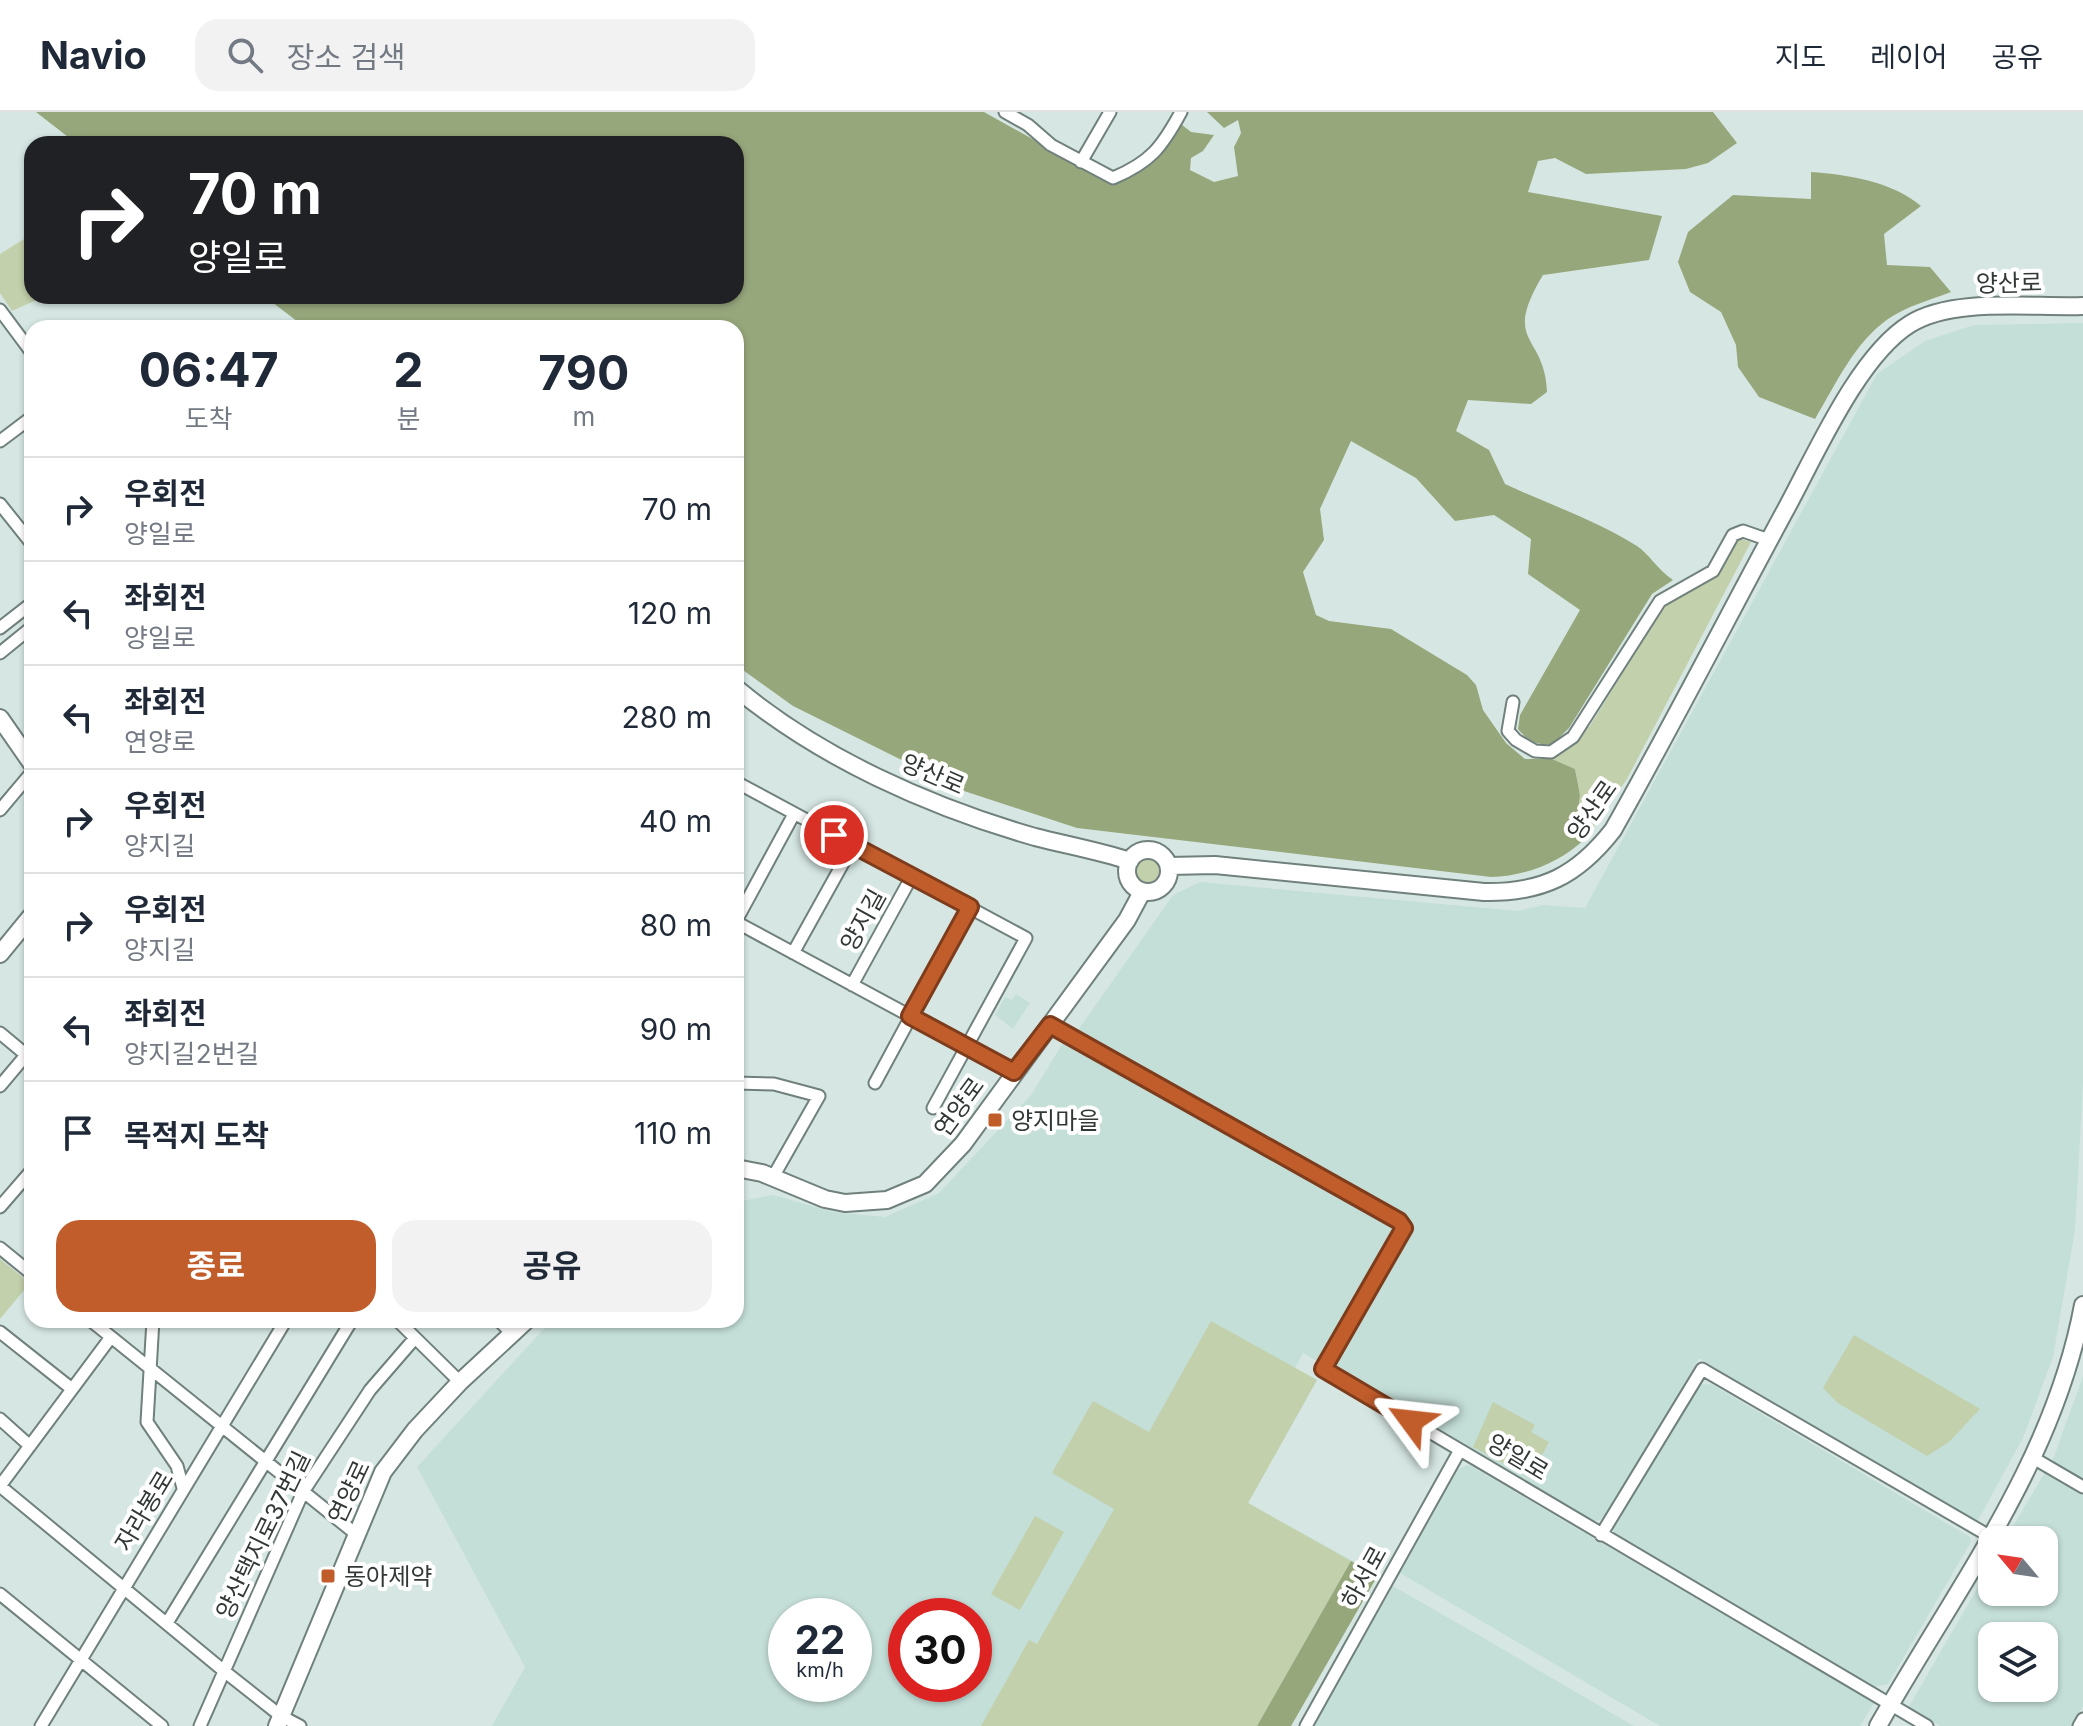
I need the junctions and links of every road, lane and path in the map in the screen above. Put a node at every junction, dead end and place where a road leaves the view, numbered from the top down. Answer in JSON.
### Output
{"nodes":[{"id":1,"x":1005,"y":112,"type":"edge"},
{"id":2,"x":1036,"y":112,"type":"edge"},
{"id":3,"x":1110,"y":112,"type":"edge"},
{"id":4,"x":1181,"y":112,"type":"edge"},
{"id":5,"x":1028,"y":125,"type":"junction"},
{"id":6,"x":1081,"y":162,"type":"junction"},
{"id":7,"x":2083,"y":306,"type":"edge"},
{"id":8,"x":0,"y":310,"type":"edge"},
{"id":9,"x":24,"y":342,"type":"edge"},
{"id":10,"x":24,"y":423,"type":"edge"},
{"id":11,"x":0,"y":441,"type":"edge"},
{"id":12,"x":0,"y":504,"type":"edge"},
{"id":13,"x":24,"y":534,"type":"edge"},
{"id":14,"x":1769,"y":540,"type":"junction"},
{"id":15,"x":24,"y":609,"type":"edge"},
{"id":16,"x":0,"y":628,"type":"edge"},
{"id":17,"x":24,"y":636,"type":"edge"},
{"id":18,"x":0,"y":653,"type":"edge"},
{"id":19,"x":744,"y":693,"type":"edge"},
{"id":20,"x":1513,"y":702,"type":"dead end"},
{"id":21,"x":0,"y":718,"type":"edge"},
{"id":22,"x":24,"y":752,"type":"edge"},
{"id":23,"x":24,"y":782,"type":"edge"},
{"id":24,"x":744,"y":788,"type":"edge"},
{"id":25,"x":0,"y":810,"type":"edge"},
{"id":26,"x":794,"y":814,"type":"junction"},
{"id":27,"x":853,"y":845,"type":"junction"},
{"id":28,"x":1130,"y":861,"type":"junction"},
{"id":29,"x":1169,"y":866,"type":"junction"},
{"id":30,"x":912,"y":876,"type":"junction"},
{"id":31,"x":1142,"y":892,"type":"junction"},
{"id":32,"x":744,"y":907,"type":"edge"},
{"id":33,"x":970,"y":907,"type":"junction"},
{"id":34,"x":24,"y":925,"type":"edge"},
{"id":35,"x":744,"y":926,"type":"edge"},
{"id":36,"x":793,"y":953,"type":"junction"},
{"id":37,"x":0,"y":954,"type":"edge"},
{"id":38,"x":852,"y":985,"type":"junction"},
{"id":39,"x":910,"y":1016,"type":"junction"},
{"id":40,"x":1050,"y":1025,"type":"junction"},
{"id":41,"x":0,"y":1033,"type":"edge"},
{"id":42,"x":966,"y":1046,"type":"junction"},
{"id":43,"x":24,"y":1050,"type":"edge"},
{"id":44,"x":24,"y":1060,"type":"edge"},
{"id":45,"x":1014,"y":1072,"type":"junction"},
{"id":46,"x":875,"y":1083,"type":"dead end"},
{"id":47,"x":744,"y":1084,"type":"edge"},
{"id":48,"x":0,"y":1086,"type":"edge"},
{"id":49,"x":933,"y":1108,"type":"dead end"},
{"id":50,"x":744,"y":1170,"type":"edge"},
{"id":51,"x":773,"y":1177,"type":"junction"},
{"id":52,"x":24,"y":1179,"type":"edge"},
{"id":53,"x":0,"y":1207,"type":"edge"},
{"id":54,"x":0,"y":1248,"type":"edge"},
{"id":55,"x":24,"y":1268,"type":"edge"},
{"id":56,"x":2083,"y":1305,"type":"edge"},
{"id":57,"x":100,"y":1328,"type":"edge"},
{"id":58,"x":153,"y":1328,"type":"edge"},
{"id":59,"x":281,"y":1328,"type":"edge"},
{"id":60,"x":347,"y":1328,"type":"edge"},
{"id":61,"x":405,"y":1328,"type":"edge"},
{"id":62,"x":510,"y":1328,"type":"edge"},
{"id":63,"x":518,"y":1328,"type":"edge"},
{"id":64,"x":0,"y":1332,"type":"edge"},
{"id":65,"x":514,"y":1332,"type":"junction"},
{"id":66,"x":111,"y":1337,"type":"junction"},
{"id":67,"x":415,"y":1338,"type":"junction"},
{"id":68,"x":150,"y":1369,"type":"junction"},
{"id":69,"x":460,"y":1382,"type":"junction"},
{"id":70,"x":72,"y":1389,"type":"junction"},
{"id":71,"x":0,"y":1419,"type":"edge"},
{"id":72,"x":222,"y":1427,"type":"junction"},
{"id":73,"x":30,"y":1446,"type":"junction"},
{"id":74,"x":1460,"y":1450,"type":"junction"},
{"id":75,"x":2035,"y":1459,"type":"junction"},
{"id":76,"x":264,"y":1461,"type":"junction"},
{"id":77,"x":0,"y":1486,"type":"edge"},
{"id":78,"x":2083,"y":1487,"type":"edge"},
{"id":79,"x":183,"y":1488,"type":"junction"},
{"id":80,"x":303,"y":1492,"type":"junction"},
{"id":81,"x":1997,"y":1526,"type":"edge"},
{"id":82,"x":1978,"y":1529,"type":"edge"},
{"id":83,"x":356,"y":1534,"type":"junction"},
{"id":84,"x":1601,"y":1535,"type":"junction"},
{"id":85,"x":1978,"y":1558,"type":"edge"},
{"id":86,"x":124,"y":1588,"type":"junction"},
{"id":87,"x":0,"y":1594,"type":"edge"},
{"id":88,"x":167,"y":1623,"type":"junction"},
{"id":89,"x":80,"y":1661,"type":"junction"},
{"id":90,"x":224,"y":1671,"type":"junction"},
{"id":91,"x":1890,"y":1704,"type":"junction"},
{"id":92,"x":2083,"y":1719,"type":"edge"},
{"id":93,"x":279,"y":1721,"type":"edge"},
{"id":94,"x":41,"y":1726,"type":"edge"},
{"id":95,"x":162,"y":1726,"type":"edge"},
{"id":96,"x":200,"y":1726,"type":"edge"},
{"id":97,"x":300,"y":1726,"type":"edge"},
{"id":98,"x":1306,"y":1726,"type":"edge"},
{"id":99,"x":1878,"y":1726,"type":"edge"},
{"id":100,"x":1927,"y":1726,"type":"edge"},
{"id":101,"x":2079,"y":1726,"type":"edge"}],
"edges":[{"from":1,"to":5,"type":"street"},
{"from":2,"to":5,"type":"street"},
{"from":3,"to":6,"type":"street"},
{"from":4,"to":6,"type":"street"},
{"from":5,"to":6,"type":"street"},
{"from":7,"to":14,"type":"street","name":"양산로"},
{"from":8,"to":9,"type":"street"},
{"from":10,"to":11,"type":"street"},
{"from":12,"to":13,"type":"street"},
{"from":14,"to":20,"type":"street"},
{"from":14,"to":29,"type":"street","name":"양산로"},
{"from":15,"to":16,"type":"street"},
{"from":17,"to":18,"type":"street"},
{"from":19,"to":28,"type":"street","name":"양산로"},
{"from":21,"to":22,"type":"street"},
{"from":23,"to":25,"type":"street"},
{"from":24,"to":26,"type":"street"},
{"from":26,"to":27,"type":"street"},
{"from":26,"to":32,"type":"street","name":"양지길"},
{"from":27,"to":30,"type":"street"},
{"from":27,"to":36,"type":"street","name":"양지길"},
{"from":28,"to":29,"type":"street"},
{"from":28,"to":31,"type":"street"},
{"from":29,"to":31,"type":"street"},
{"from":30,"to":33,"type":"street"},
{"from":30,"to":38,"type":"street","name":"양지길"},
{"from":31,"to":40,"type":"street","name":"연양로"},
{"from":33,"to":39,"type":"street"},
{"from":33,"to":42,"type":"street"},
{"from":34,"to":37,"type":"street"},
{"from":35,"to":36,"type":"street","name":"양지길"},
{"from":36,"to":38,"type":"street","name":"양지길"},
{"from":38,"to":39,"type":"street","name":"양지길"},
{"from":39,"to":42,"type":"street","name":"양지길"},
{"from":39,"to":46,"type":"street"},
{"from":40,"to":45,"type":"street","name":"연양로"},
{"from":40,"to":74,"type":"street","name":"양일로"},
{"from":41,"to":43,"type":"street"},
{"from":42,"to":45,"type":"street","name":"양지길"},
{"from":42,"to":49,"type":"street"},
{"from":44,"to":48,"type":"street"},
{"from":45,"to":51,"type":"street","name":"연양로"},
{"from":47,"to":51,"type":"street"},
{"from":50,"to":51,"type":"street","name":"연양로"},
{"from":52,"to":53,"type":"street"},
{"from":54,"to":55,"type":"street"},
{"from":56,"to":75,"type":"street"},
{"from":57,"to":66,"type":"street"},
{"from":58,"to":68,"type":"street"},
{"from":59,"to":72,"type":"street","name":"자라봉로"},
{"from":60,"to":76,"type":"street"},
{"from":61,"to":67,"type":"street"},
{"from":62,"to":65,"type":"street"},
{"from":63,"to":65,"type":"street","name":"연양로"},
{"from":64,"to":70,"type":"street"},
{"from":65,"to":69,"type":"street","name":"연양로"},
{"from":66,"to":68,"type":"street"},
{"from":66,"to":70,"type":"street"},
{"from":67,"to":69,"type":"street"},
{"from":67,"to":80,"type":"street","name":"양산택지로37번길"},
{"from":68,"to":72,"type":"street"},
{"from":68,"to":79,"type":"street"},
{"from":69,"to":83,"type":"street","name":"연양로"},
{"from":70,"to":73,"type":"street"},
{"from":71,"to":73,"type":"street"},
{"from":72,"to":76,"type":"street"},
{"from":72,"to":79,"type":"street","name":"자라봉로"},
{"from":73,"to":77,"type":"street"},
{"from":74,"to":84,"type":"street","name":"양일로"},
{"from":74,"to":98,"type":"street","name":"하서로"},
{"from":75,"to":78,"type":"street"},
{"from":75,"to":81,"type":"street"},
{"from":76,"to":80,"type":"street"},
{"from":76,"to":88,"type":"street"},
{"from":77,"to":86,"type":"street"},
{"from":79,"to":86,"type":"street","name":"자라봉로"},
{"from":80,"to":83,"type":"street"},
{"from":80,"to":90,"type":"street","name":"양산택지로37번길"},
{"from":82,"to":84,"type":"street"},
{"from":83,"to":93,"type":"street","name":"연양로"},
{"from":84,"to":91,"type":"street","name":"양일로"},
{"from":85,"to":91,"type":"street"},
{"from":86,"to":88,"type":"street"},
{"from":86,"to":89,"type":"street","name":"자라봉로"},
{"from":87,"to":89,"type":"street"},
{"from":88,"to":90,"type":"street"},
{"from":89,"to":94,"type":"street","name":"자라봉로"},
{"from":89,"to":95,"type":"street"},
{"from":90,"to":93,"type":"street"},
{"from":90,"to":96,"type":"street","name":"양산택지로37번길"},
{"from":91,"to":99,"type":"street"},
{"from":91,"to":100,"type":"street","name":"양일로"},
{"from":92,"to":101,"type":"street"},
{"from":93,"to":97,"type":"street"}]}
